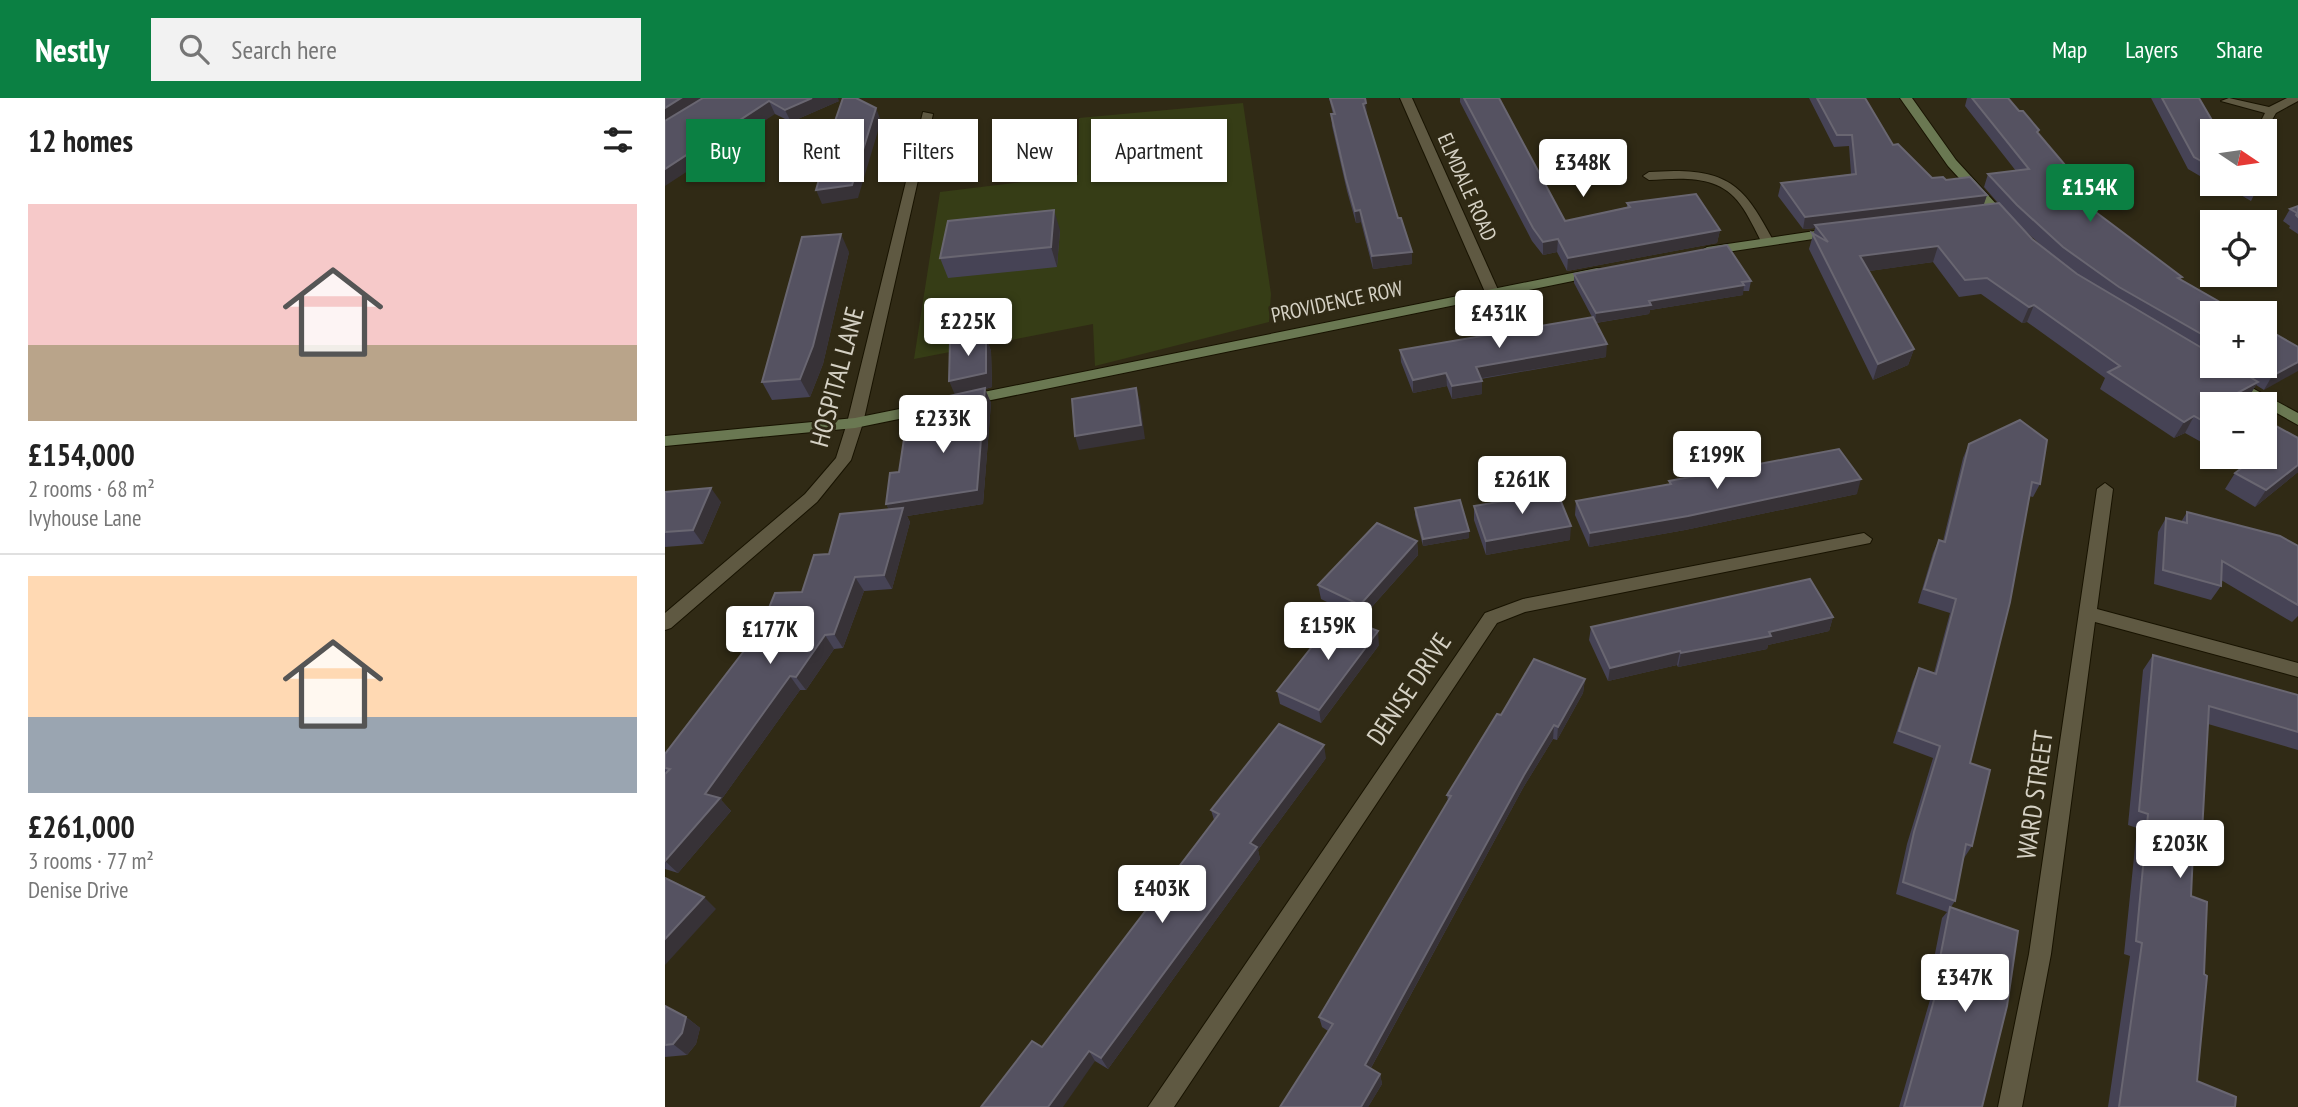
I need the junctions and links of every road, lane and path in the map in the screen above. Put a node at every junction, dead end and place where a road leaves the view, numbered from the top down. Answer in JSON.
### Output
{"nodes":[{"id":1,"x":1406,"y":98,"type":"edge"},
{"id":2,"x":1906,"y":98,"type":"edge"},
{"id":3,"x":2295,"y":98,"type":"edge"},
{"id":4,"x":2227,"y":101,"type":"dead end"},
{"id":5,"x":2271,"y":111,"type":"junction"},
{"id":6,"x":927,"y":114,"type":"dead end"},
{"id":7,"x":2267,"y":119,"type":"edge"},
{"id":8,"x":1649,"y":176,"type":"dead end"},
{"id":9,"x":1848,"y":230,"type":"edge"},
{"id":10,"x":2015,"y":231,"type":"edge"},
{"id":11,"x":1767,"y":240,"type":"junction"},
{"id":12,"x":1688,"y":255,"type":"edge"},
{"id":13,"x":1610,"y":270,"type":"edge"},
{"id":14,"x":1492,"y":292,"type":"junction"},
{"id":15,"x":2227,"y":378,"type":"edge"},
{"id":16,"x":2298,"y":420,"type":"edge"},
{"id":17,"x":855,"y":423,"type":"junction"},
{"id":18,"x":665,"y":441,"type":"edge"},
{"id":19,"x":2105,"y":489,"type":"dead end"},
{"id":20,"x":1864,"y":539,"type":"dead end"},
{"id":21,"x":2087,"y":613,"type":"junction"},
{"id":22,"x":665,"y":623,"type":"edge"},
{"id":23,"x":2298,"y":670,"type":"edge"},
{"id":24,"x":1160,"y":1107,"type":"edge"},
{"id":25,"x":2010,"y":1107,"type":"edge"}],
"edges":[{"from":1,"to":14,"type":"street","name":"ELMDALE ROAD"},
{"from":2,"to":10,"type":"street"},
{"from":3,"to":5,"type":"street"},
{"from":4,"to":5,"type":"street"},
{"from":5,"to":7,"type":"street"},
{"from":6,"to":17,"type":"street","name":"HOSPITAL LANE"},
{"from":8,"to":11,"type":"street"},
{"from":9,"to":11,"type":"street"},
{"from":11,"to":12,"type":"street"},
{"from":13,"to":14,"type":"street","name":"PROVIDENCE ROW"},
{"from":14,"to":17,"type":"street","name":"PROVIDENCE ROW"},
{"from":15,"to":16,"type":"street"},
{"from":17,"to":18,"type":"street","name":"PROVIDENCE ROW"},
{"from":17,"to":22,"type":"street","name":"HOSPITAL LANE"},
{"from":19,"to":21,"type":"street","name":"WARD STREET"},
{"from":20,"to":24,"type":"street","name":"DENISE DRIVE"},
{"from":21,"to":23,"type":"street"},
{"from":21,"to":25,"type":"street","name":"WARD STREET"}]}
